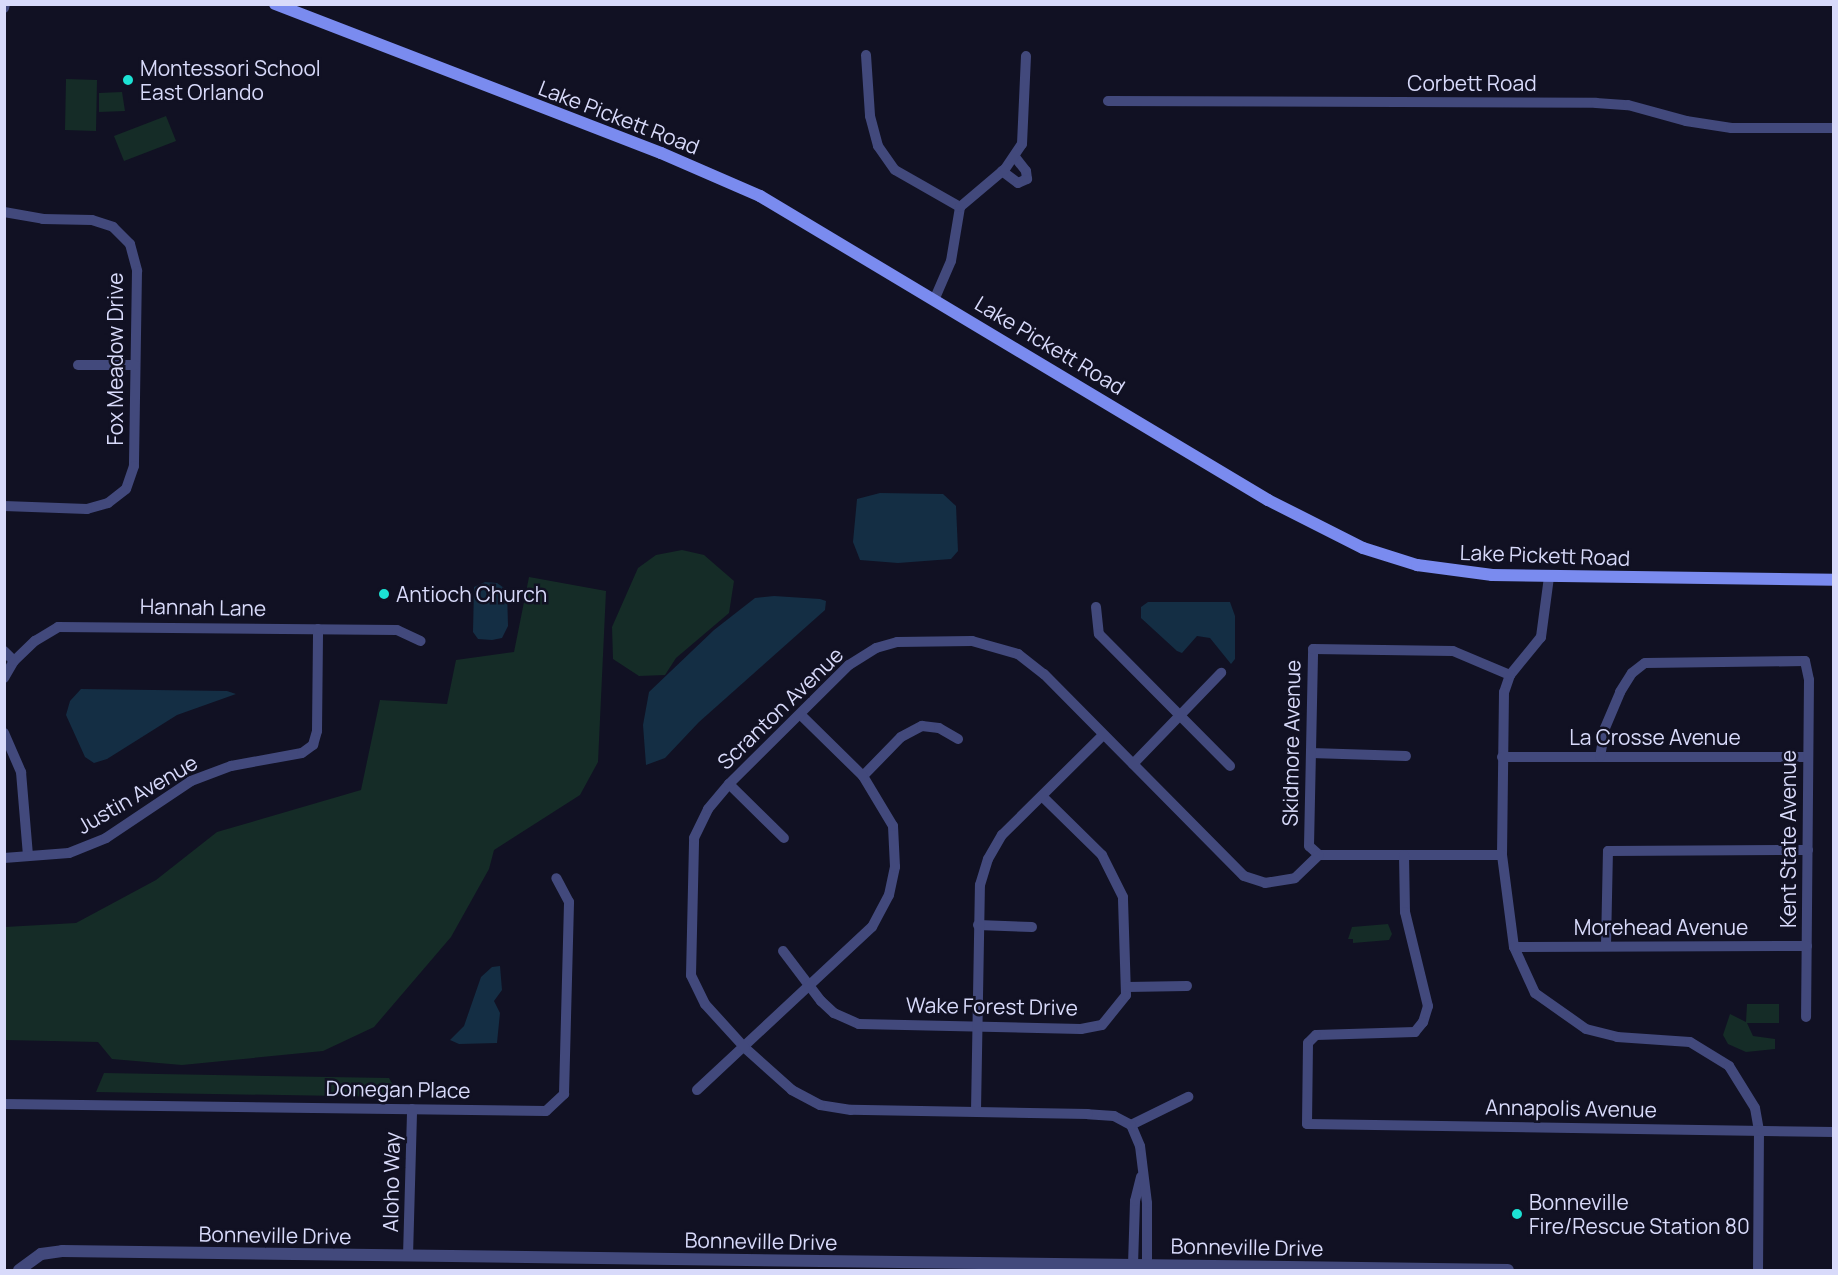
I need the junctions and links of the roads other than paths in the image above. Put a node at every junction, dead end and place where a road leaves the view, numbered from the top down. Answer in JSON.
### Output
{"nodes":[{"id":1,"x":275,"y":4,"type":"edge"},
{"id":2,"x":866,"y":55,"type":"dead end"},
{"id":3,"x":1026,"y":56,"type":"dead end"},
{"id":4,"x":1108,"y":101,"type":"dead end"},
{"id":5,"x":1833,"y":128,"type":"edge"},
{"id":6,"x":1015,"y":158,"type":"junction"},
{"id":7,"x":1002,"y":171,"type":"junction"},
{"id":8,"x":960,"y":207,"type":"junction"},
{"id":9,"x":4,"y":212,"type":"edge"},
{"id":10,"x":935,"y":298,"type":"junction"},
{"id":11,"x":78,"y":365,"type":"dead end"},
{"id":12,"x":135,"y":365,"type":"junction"},
{"id":13,"x":4,"y":506,"type":"edge"},
{"id":14,"x":1549,"y":577,"type":"junction"},
{"id":15,"x":1833,"y":580,"type":"edge"},
{"id":16,"x":1096,"y":607,"type":"dead end"},
{"id":17,"x":318,"y":629,"type":"junction"},
{"id":18,"x":421,"y":641,"type":"dead end"},
{"id":19,"x":4,"y":651,"type":"edge"},
{"id":20,"x":14,"y":661,"type":"junction"},
{"id":21,"x":1221,"y":674,"type":"dead end"},
{"id":22,"x":1510,"y":675,"type":"junction"},
{"id":23,"x":4,"y":678,"type":"edge"},
{"id":24,"x":800,"y":714,"type":"junction"},
{"id":25,"x":1180,"y":715,"type":"junction"},
{"id":26,"x":4,"y":733,"type":"edge"},
{"id":27,"x":1103,"y":735,"type":"junction"},
{"id":28,"x":958,"y":739,"type":"dead end"},
{"id":29,"x":1311,"y":753,"type":"junction"},
{"id":30,"x":1406,"y":756,"type":"dead end"},
{"id":31,"x":1502,"y":757,"type":"junction"},
{"id":32,"x":1600,"y":757,"type":"junction"},
{"id":33,"x":1808,"y":757,"type":"junction"},
{"id":34,"x":1133,"y":764,"type":"junction"},
{"id":35,"x":1230,"y":766,"type":"dead end"},
{"id":36,"x":863,"y":776,"type":"junction"},
{"id":37,"x":729,"y":784,"type":"junction"},
{"id":38,"x":1043,"y":797,"type":"junction"},
{"id":39,"x":784,"y":838,"type":"dead end"},
{"id":40,"x":1808,"y":850,"type":"junction"},
{"id":41,"x":28,"y":855,"type":"junction"},
{"id":42,"x":1319,"y":855,"type":"junction"},
{"id":43,"x":1404,"y":855,"type":"junction"},
{"id":44,"x":1502,"y":855,"type":"junction"},
{"id":45,"x":4,"y":858,"type":"edge"},
{"id":46,"x":556,"y":878,"type":"dead end"},
{"id":47,"x":978,"y":925,"type":"junction"},
{"id":48,"x":1032,"y":927,"type":"dead end"},
{"id":49,"x":1606,"y":945,"type":"junction"},
{"id":50,"x":1807,"y":946,"type":"junction"},
{"id":51,"x":1514,"y":947,"type":"junction"},
{"id":52,"x":783,"y":951,"type":"dead end"},
{"id":53,"x":1187,"y":986,"type":"dead end"},
{"id":54,"x":808,"y":987,"type":"junction"},
{"id":55,"x":1127,"y":987,"type":"junction"},
{"id":56,"x":1806,"y":1017,"type":"dead end"},
{"id":57,"x":977,"y":1026,"type":"junction"},
{"id":58,"x":745,"y":1047,"type":"junction"},
{"id":59,"x":697,"y":1090,"type":"dead end"},
{"id":60,"x":1188,"y":1097,"type":"dead end"},
{"id":61,"x":4,"y":1104,"type":"edge"},
{"id":62,"x":412,"y":1109,"type":"junction"},
{"id":63,"x":976,"y":1111,"type":"junction"},
{"id":64,"x":1131,"y":1125,"type":"junction"},
{"id":65,"x":1759,"y":1131,"type":"junction"},
{"id":66,"x":1833,"y":1132,"type":"edge"},
{"id":67,"x":1142,"y":1174,"type":"junction"},
{"id":68,"x":408,"y":1256,"type":"junction"},
{"id":69,"x":1134,"y":1265,"type":"junction"},
{"id":70,"x":1147,"y":1266,"type":"junction"},
{"id":71,"x":19,"y":1270,"type":"edge"},
{"id":72,"x":1508,"y":1270,"type":"edge"},
{"id":73,"x":1758,"y":1270,"type":"edge"}],
"edges":[{"from":1,"to":10,"type":"main road","name":"Lake Pickett Road"},
{"from":2,"to":8,"type":"street"},
{"from":3,"to":6,"type":"street"},
{"from":4,"to":5,"type":"street","name":"Corbett Road"},
{"from":6,"to":7,"type":"street"},
{"from":6,"to":7,"type":"street"},
{"from":7,"to":8,"type":"street"},
{"from":8,"to":10,"type":"street"},
{"from":9,"to":12,"type":"street","name":"Fox Meadow Drive"},
{"from":10,"to":14,"type":"main road","name":"Lake Pickett Road"},
{"from":11,"to":12,"type":"street"},
{"from":12,"to":13,"type":"street","name":"Fox Meadow Drive"},
{"from":14,"to":15,"type":"main road","name":"Lake Pickett Road"},
{"from":14,"to":22,"type":"street"},
{"from":16,"to":25,"type":"street"},
{"from":17,"to":18,"type":"street","name":"Hannah Lane"},
{"from":17,"to":20,"type":"street","name":"Hannah Lane"},
{"from":17,"to":41,"type":"street","name":"Justin Avenue"},
{"from":19,"to":20,"type":"street"},
{"from":20,"to":23,"type":"street","name":"Hannah Lane"},
{"from":21,"to":25,"type":"street"},
{"from":22,"to":29,"type":"street","name":"Skidmore Avenue"},
{"from":22,"to":31,"type":"street"},
{"from":24,"to":27,"type":"street","name":"Scranton Avenue"},
{"from":24,"to":36,"type":"street"},
{"from":24,"to":37,"type":"street","name":"Scranton Avenue"},
{"from":25,"to":34,"type":"street"},
{"from":25,"to":35,"type":"street"},
{"from":26,"to":41,"type":"street"},
{"from":27,"to":34,"type":"street","name":"Scranton Avenue"},
{"from":27,"to":38,"type":"street"},
{"from":28,"to":36,"type":"street"},
{"from":29,"to":30,"type":"street"},
{"from":29,"to":42,"type":"street","name":"Skidmore Avenue"},
{"from":31,"to":32,"type":"street","name":"La Crosse Avenue"},
{"from":31,"to":44,"type":"street"},
{"from":32,"to":33,"type":"street","name":"La Crosse Avenue"},
{"from":32,"to":33,"type":"street","name":"Kent State Avenue"},
{"from":33,"to":40,"type":"street","name":"Kent State Avenue"},
{"from":34,"to":42,"type":"street","name":"Scranton Avenue"},
{"from":36,"to":54,"type":"street"},
{"from":37,"to":39,"type":"street"},
{"from":37,"to":58,"type":"street","name":"Scranton Avenue"},
{"from":38,"to":47,"type":"street"},
{"from":38,"to":55,"type":"street","name":"Wake Forest Drive"},
{"from":40,"to":49,"type":"street"},
{"from":40,"to":50,"type":"street","name":"Kent State Avenue"},
{"from":41,"to":45,"type":"street","name":"Justin Avenue"},
{"from":42,"to":43,"type":"street"},
{"from":43,"to":44,"type":"street"},
{"from":43,"to":65,"type":"street","name":"Annapolis Avenue"},
{"from":44,"to":51,"type":"street"},
{"from":46,"to":62,"type":"street","name":"Donegan Place"},
{"from":47,"to":48,"type":"street"},
{"from":47,"to":57,"type":"street"},
{"from":49,"to":50,"type":"street","name":"Morehead Avenue"},
{"from":49,"to":51,"type":"street","name":"Morehead Avenue"},
{"from":50,"to":56,"type":"street","name":"Kent State Avenue"},
{"from":51,"to":65,"type":"street"},
{"from":52,"to":54,"type":"street","name":"Wake Forest Drive"},
{"from":53,"to":55,"type":"street"},
{"from":54,"to":57,"type":"street","name":"Wake Forest Drive"},
{"from":54,"to":58,"type":"street"},
{"from":55,"to":57,"type":"street","name":"Wake Forest Drive"},
{"from":57,"to":63,"type":"street"},
{"from":58,"to":59,"type":"street"},
{"from":58,"to":63,"type":"street","name":"Scranton Avenue"},
{"from":60,"to":64,"type":"street"},
{"from":61,"to":62,"type":"street","name":"Donegan Place"},
{"from":62,"to":68,"type":"street","name":"Aloho Way"},
{"from":63,"to":64,"type":"street","name":"Scranton Avenue"},
{"from":64,"to":67,"type":"street"},
{"from":65,"to":66,"type":"street","name":"Annapolis Avenue"},
{"from":65,"to":73,"type":"street"},
{"from":67,"to":69,"type":"street"},
{"from":67,"to":70,"type":"street"},
{"from":68,"to":69,"type":"street","name":"Bonneville Drive"},
{"from":68,"to":71,"type":"street","name":"Bonneville Drive"},
{"from":69,"to":70,"type":"street","name":"Bonneville Drive"},
{"from":70,"to":72,"type":"street","name":"Bonneville Drive"}]}
